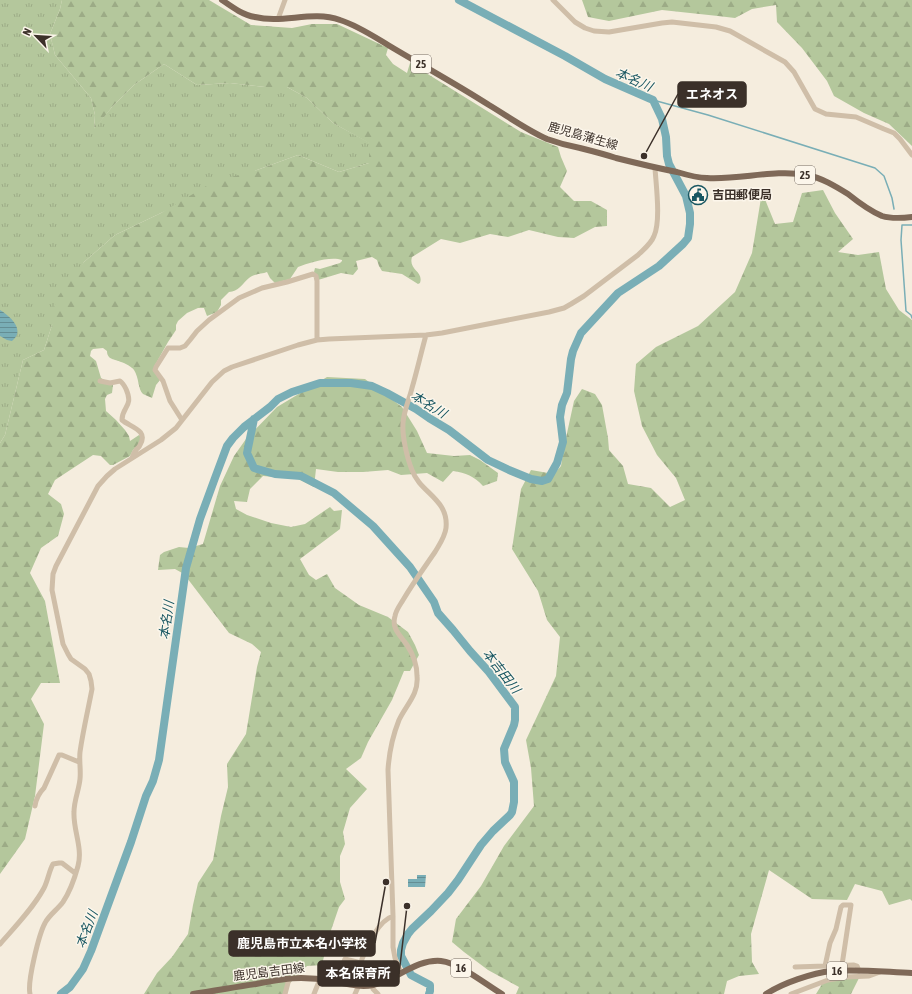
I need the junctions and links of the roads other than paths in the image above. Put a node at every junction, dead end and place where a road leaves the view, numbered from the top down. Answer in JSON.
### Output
{"nodes":[{"id":1,"x":222,"y":0,"type":"edge"},
{"id":2,"x":285,"y":0,"type":"edge"},
{"id":3,"x":553,"y":0,"type":"edge"},
{"id":4,"x":278,"y":19,"type":"junction"},
{"id":5,"x":912,"y":156,"type":"edge"},
{"id":6,"x":655,"y":168,"type":"junction"},
{"id":7,"x":912,"y":217,"type":"edge"},
{"id":8,"x":426,"y":335,"type":"junction"},
{"id":9,"x":317,"y":340,"type":"junction"},
{"id":10,"x":100,"y":381,"type":"dead end"},
{"id":11,"x":182,"y":420,"type":"junction"},
{"id":12,"x":132,"y":458,"type":"junction"},
{"id":13,"x":80,"y":762,"type":"junction"},
{"id":14,"x":35,"y":806,"type":"dead end"},
{"id":15,"x":75,"y":873,"type":"junction"},
{"id":16,"x":393,"y":916,"type":"junction"},
{"id":17,"x":0,"y":944,"type":"edge"},
{"id":18,"x":361,"y":963,"type":"junction"},
{"id":19,"x":842,"y":965,"type":"junction"},
{"id":20,"x":825,"y":966,"type":"junction"},
{"id":21,"x":795,"y":967,"type":"dead end"},
{"id":22,"x":859,"y":971,"type":"junction"},
{"id":23,"x":403,"y":972,"type":"junction"},
{"id":24,"x":880,"y":972,"type":"junction"},
{"id":25,"x":912,"y":973,"type":"edge"},
{"id":26,"x":289,"y":979,"type":"junction"},
{"id":27,"x":320,"y":979,"type":"junction"},
{"id":28,"x":336,"y":982,"type":"junction"},
{"id":29,"x":359,"y":985,"type":"junction"},
{"id":30,"x":370,"y":985,"type":"junction"},
{"id":31,"x":30,"y":994,"type":"edge"},
{"id":32,"x":193,"y":994,"type":"edge"},
{"id":33,"x":285,"y":994,"type":"edge"},
{"id":34,"x":314,"y":994,"type":"edge"},
{"id":35,"x":355,"y":994,"type":"edge"},
{"id":36,"x":378,"y":994,"type":"edge"},
{"id":37,"x":502,"y":994,"type":"edge"},
{"id":38,"x":766,"y":994,"type":"edge"},
{"id":39,"x":791,"y":994,"type":"edge"}],
"edges":[{"from":1,"to":4,"type":"main road","name":"鹿児島蒲生線","number":"25"},
{"from":2,"to":4,"type":"street"},
{"from":3,"to":5,"type":"street"},
{"from":4,"to":6,"type":"main road","name":"鹿児島蒲生線","number":"25"},
{"from":6,"to":7,"type":"main road","name":"鹿児島蒲生線","number":"25"},
{"from":6,"to":8,"type":"street"},
{"from":8,"to":9,"type":"street"},
{"from":8,"to":16,"type":"street"},
{"from":9,"to":11,"type":"street"},
{"from":9,"to":11,"type":"street"},
{"from":10,"to":12,"type":"street"},
{"from":11,"to":12,"type":"street"},
{"from":12,"to":13,"type":"street"},
{"from":13,"to":14,"type":"street"},
{"from":13,"to":15,"type":"street"},
{"from":15,"to":17,"type":"street"},
{"from":15,"to":31,"type":"street"},
{"from":16,"to":18,"type":"street"},
{"from":16,"to":23,"type":"street"},
{"from":18,"to":28,"type":"street"},
{"from":18,"to":30,"type":"street"},
{"from":19,"to":20,"type":"street"},
{"from":19,"to":20,"type":"street"},
{"from":19,"to":22,"type":"street"},
{"from":20,"to":21,"type":"street"},
{"from":22,"to":24,"type":"main road","number":"16"},
{"from":22,"to":38,"type":"main road","number":"16"},
{"from":23,"to":30,"type":"main road","name":"鹿児島吉田線","number":"16"},
{"from":23,"to":37,"type":"main road","name":"鹿児島吉田線","number":"16"},
{"from":24,"to":25,"type":"main road","number":"16"},
{"from":24,"to":39,"type":"street"},
{"from":26,"to":27,"type":"main road","name":"鹿児島吉田線","number":"16"},
{"from":26,"to":32,"type":"main road","name":"鹿児島吉田線","number":"16"},
{"from":26,"to":33,"type":"street"},
{"from":27,"to":28,"type":"main road","name":"鹿児島吉田線","number":"16"},
{"from":27,"to":34,"type":"street"},
{"from":28,"to":29,"type":"main road","name":"鹿児島吉田線","number":"16"},
{"from":29,"to":30,"type":"main road","name":"鹿児島吉田線","number":"16"},
{"from":29,"to":35,"type":"street"},
{"from":30,"to":36,"type":"street"}]}
